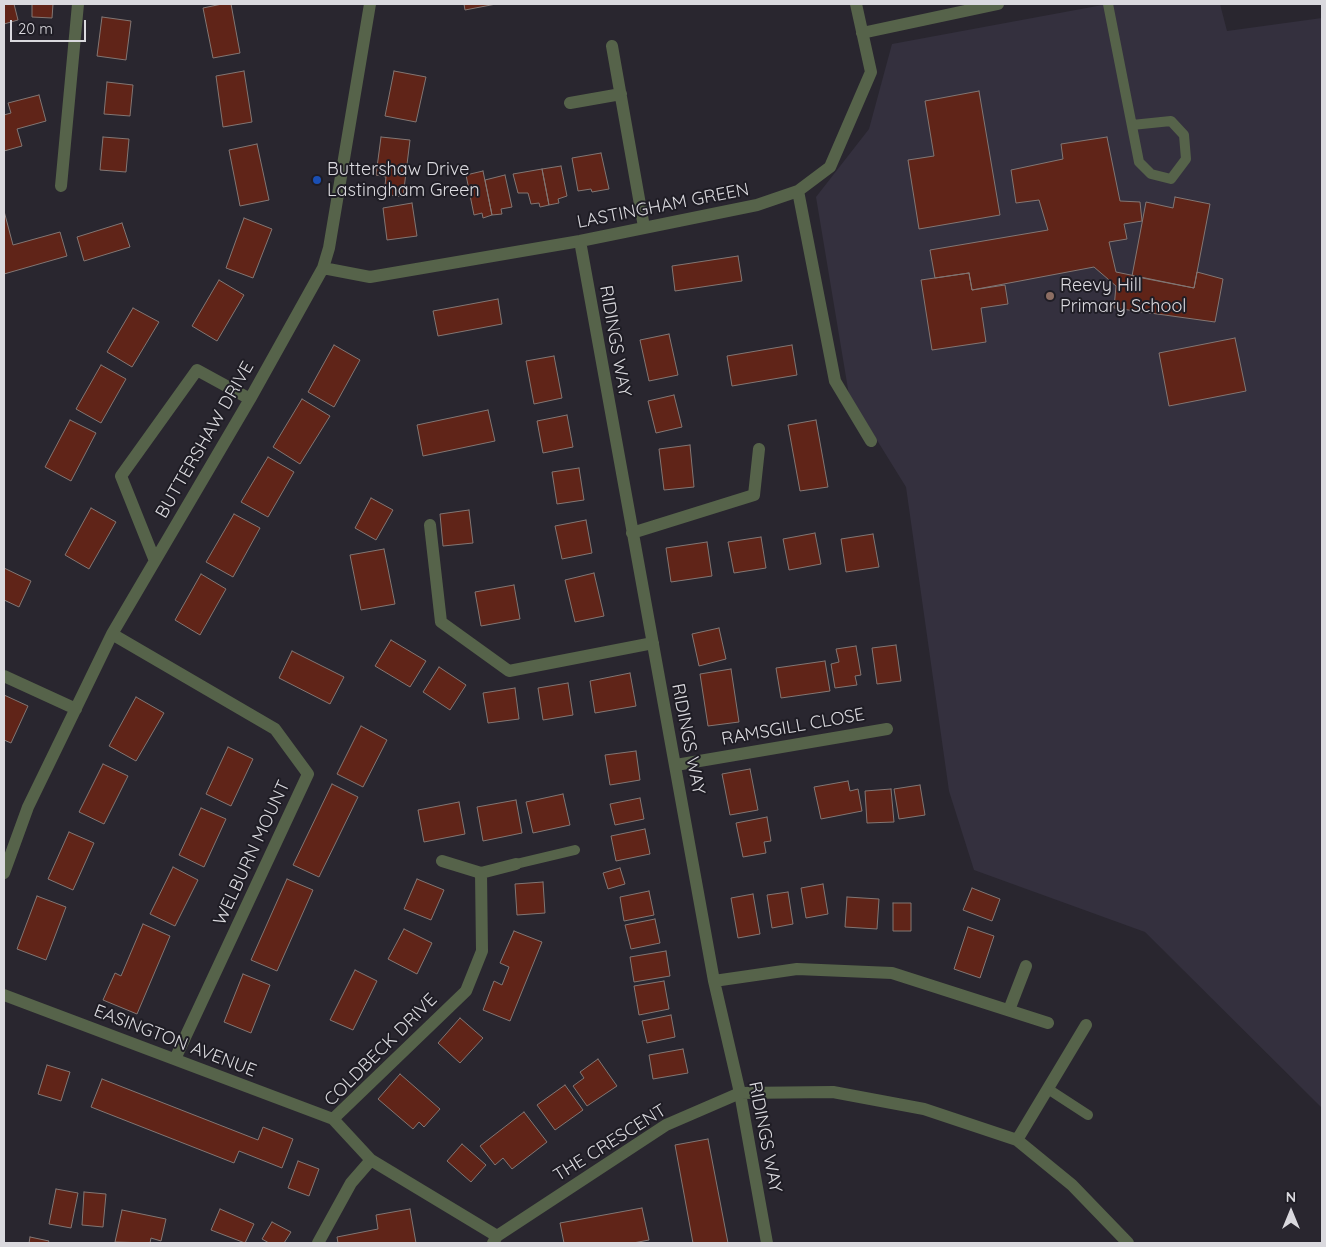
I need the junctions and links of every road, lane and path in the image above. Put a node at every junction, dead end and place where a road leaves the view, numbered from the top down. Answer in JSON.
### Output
{"nodes":[{"id":1,"x":78,"y":4,"type":"edge"},
{"id":2,"x":370,"y":4,"type":"edge"},
{"id":3,"x":856,"y":4,"type":"edge"},
{"id":4,"x":998,"y":4,"type":"edge"},
{"id":5,"x":1108,"y":4,"type":"edge"},
{"id":6,"x":862,"y":33,"type":"junction"},
{"id":7,"x":612,"y":46,"type":"dead end"},
{"id":8,"x":621,"y":94,"type":"junction"},
{"id":9,"x":570,"y":103,"type":"dead end"},
{"id":10,"x":1132,"y":125,"type":"junction"},
{"id":11,"x":61,"y":186,"type":"dead end"},
{"id":12,"x":798,"y":191,"type":"junction"},
{"id":13,"x":644,"y":227,"type":"junction"},
{"id":14,"x":580,"y":241,"type":"junction"},
{"id":15,"x":323,"y":268,"type":"junction"},
{"id":16,"x":250,"y":399,"type":"junction"},
{"id":17,"x":871,"y":441,"type":"dead end"},
{"id":18,"x":759,"y":449,"type":"dead end"},
{"id":19,"x":430,"y":525,"type":"dead end"},
{"id":20,"x":632,"y":533,"type":"junction"},
{"id":21,"x":155,"y":561,"type":"junction"},
{"id":22,"x":112,"y":634,"type":"junction"},
{"id":23,"x":653,"y":643,"type":"junction"},
{"id":24,"x":4,"y":676,"type":"edge"},
{"id":25,"x":76,"y":709,"type":"junction"},
{"id":26,"x":887,"y":728,"type":"dead end"},
{"id":27,"x":676,"y":765,"type":"junction"},
{"id":28,"x":575,"y":850,"type":"dead end"},
{"id":29,"x":442,"y":861,"type":"dead end"},
{"id":30,"x":516,"y":864,"type":"joint"},
{"id":31,"x":4,"y":873,"type":"edge"},
{"id":32,"x":481,"y":873,"type":"junction"},
{"id":33,"x":1026,"y":966,"type":"dead end"},
{"id":34,"x":714,"y":981,"type":"junction"},
{"id":35,"x":4,"y":995,"type":"edge"},
{"id":36,"x":1009,"y":1010,"type":"junction"},
{"id":37,"x":1048,"y":1023,"type":"dead end"},
{"id":38,"x":1086,"y":1025,"type":"dead end"},
{"id":39,"x":175,"y":1060,"type":"junction"},
{"id":40,"x":1048,"y":1089,"type":"junction"},
{"id":41,"x":740,"y":1093,"type":"junction"},
{"id":42,"x":1088,"y":1115,"type":"dead end"},
{"id":43,"x":333,"y":1119,"type":"junction"},
{"id":44,"x":1017,"y":1140,"type":"junction"},
{"id":45,"x":371,"y":1160,"type":"junction"},
{"id":46,"x":495,"y":1240,"type":"edge"},
{"id":47,"x":318,"y":1243,"type":"edge"},
{"id":48,"x":768,"y":1243,"type":"edge"},
{"id":49,"x":1128,"y":1243,"type":"edge"}],
"edges":[{"from":1,"to":11,"type":"street"},
{"from":2,"to":15,"type":"street","name":"BUTTERSHAW DRIVE"},
{"from":3,"to":6,"type":"street","name":"LASTINGHAM GREEN"},
{"from":4,"to":6,"type":"street"},
{"from":5,"to":10,"type":"lane"},
{"from":6,"to":12,"type":"street","name":"LASTINGHAM GREEN"},
{"from":7,"to":8,"type":"street"},
{"from":8,"to":9,"type":"street"},
{"from":8,"to":13,"type":"street"},
{"from":10,"to":10,"type":"lane"},
{"from":12,"to":13,"type":"street","name":"LASTINGHAM GREEN"},
{"from":12,"to":17,"type":"street"},
{"from":13,"to":14,"type":"street","name":"LASTINGHAM GREEN"},
{"from":14,"to":15,"type":"street","name":"LASTINGHAM GREEN"},
{"from":14,"to":20,"type":"street","name":"RIDINGS WAY"},
{"from":15,"to":16,"type":"street","name":"BUTTERSHAW DRIVE"},
{"from":16,"to":21,"type":"street","name":"BUTTERSHAW DRIVE"},
{"from":16,"to":21,"type":"street"},
{"from":18,"to":20,"type":"street"},
{"from":19,"to":23,"type":"street"},
{"from":20,"to":23,"type":"street","name":"RIDINGS WAY"},
{"from":21,"to":22,"type":"street","name":"BUTTERSHAW DRIVE"},
{"from":22,"to":25,"type":"street","name":"BUTTERSHAW DRIVE"},
{"from":22,"to":39,"type":"street","name":"WELBURN MOUNT"},
{"from":23,"to":27,"type":"street","name":"RIDINGS WAY"},
{"from":24,"to":25,"type":"street"},
{"from":25,"to":31,"type":"street","name":"BUTTERSHAW DRIVE"},
{"from":26,"to":27,"type":"street","name":"RAMSGILL CLOSE"},
{"from":27,"to":34,"type":"street","name":"RIDINGS WAY"},
{"from":28,"to":30,"type":"lane"},
{"from":29,"to":32,"type":"street"},
{"from":30,"to":32,"type":"street"},
{"from":32,"to":43,"type":"street","name":"COLDBECK DRIVE"},
{"from":33,"to":36,"type":"street"},
{"from":34,"to":36,"type":"street"},
{"from":34,"to":41,"type":"street","name":"RIDINGS WAY"},
{"from":35,"to":39,"type":"street","name":"EASINGTON AVENUE"},
{"from":36,"to":37,"type":"street"},
{"from":38,"to":40,"type":"street"},
{"from":39,"to":43,"type":"street","name":"EASINGTON AVENUE"},
{"from":40,"to":42,"type":"lane"},
{"from":40,"to":44,"type":"street"},
{"from":41,"to":44,"type":"street","name":"THE CRESCENT"},
{"from":41,"to":46,"type":"street","name":"THE CRESCENT"},
{"from":41,"to":48,"type":"street","name":"RIDINGS WAY"},
{"from":43,"to":45,"type":"street","name":"COLDBECK DRIVE"},
{"from":44,"to":49,"type":"street","name":"THE CRESCENT"},
{"from":45,"to":46,"type":"street","name":"COLDBECK DRIVE"},
{"from":45,"to":47,"type":"street"}]}
